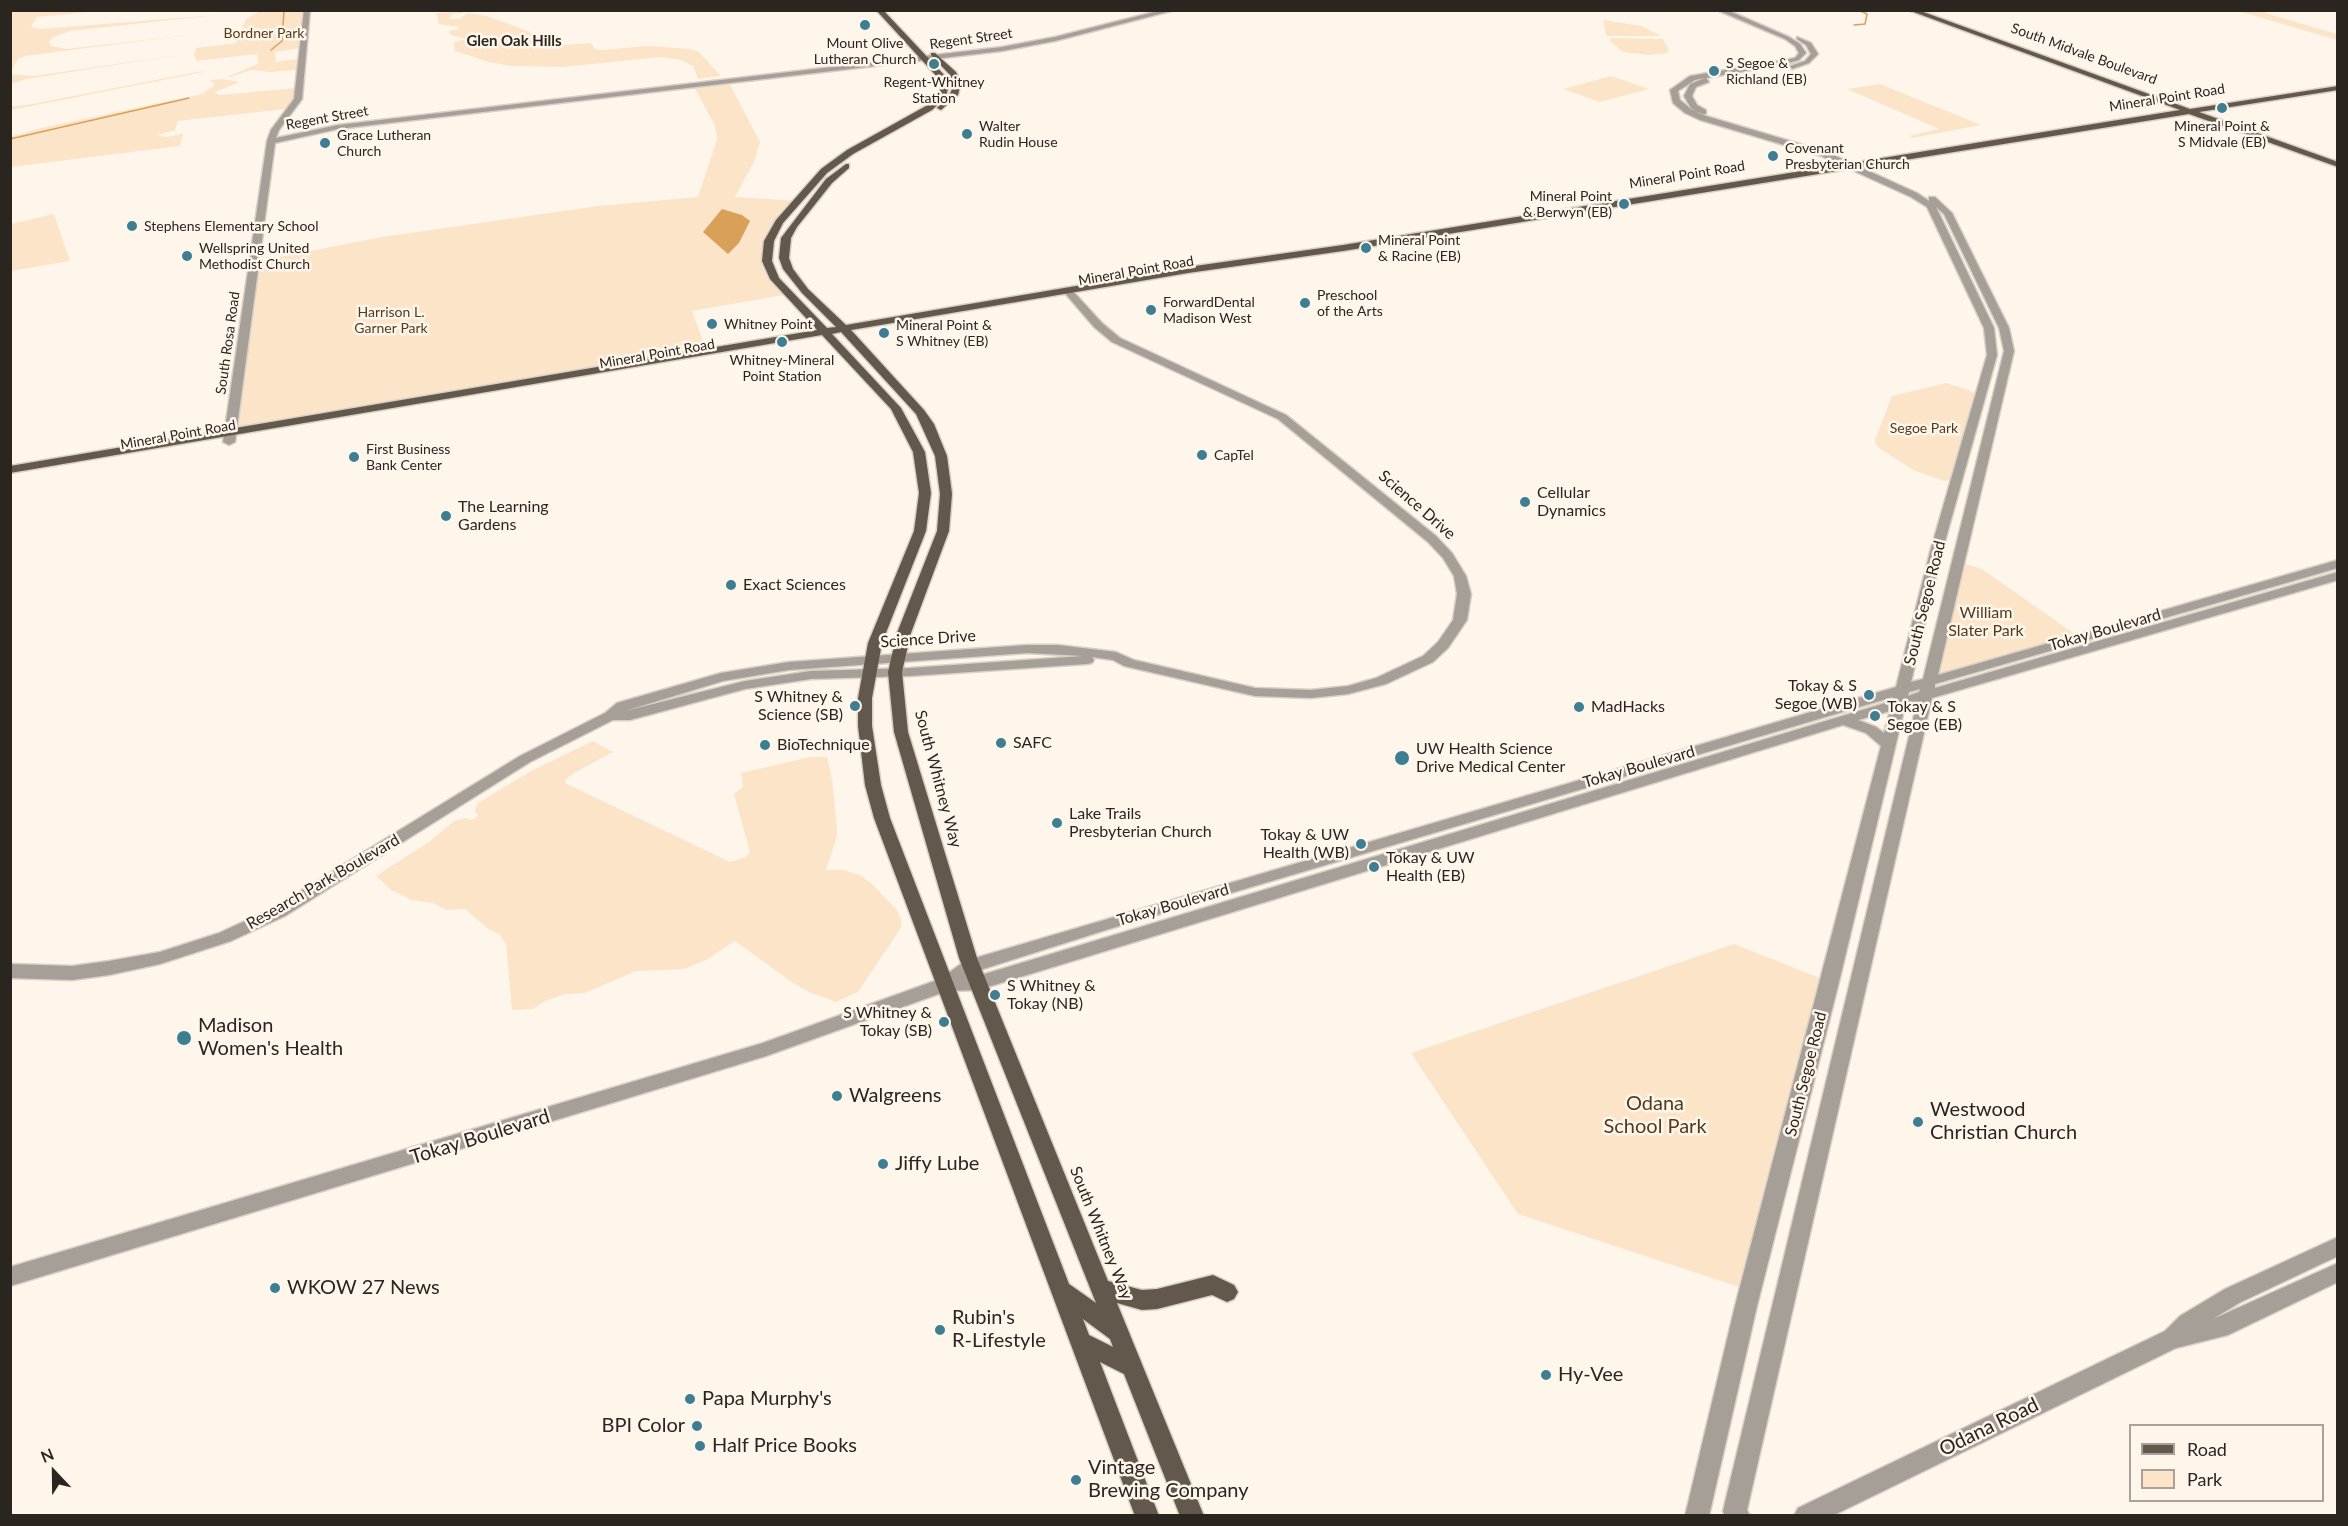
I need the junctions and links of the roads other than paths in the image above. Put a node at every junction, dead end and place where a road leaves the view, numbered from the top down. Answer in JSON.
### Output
{"nodes":[{"id":1,"x":307,"y":10,"type":"edge"},
{"id":2,"x":879,"y":10,"type":"edge"},
{"id":3,"x":1160,"y":10,"type":"edge"},
{"id":4,"x":1172,"y":10,"type":"edge"},
{"id":5,"x":1720,"y":10,"type":"edge"},
{"id":6,"x":1732,"y":10,"type":"edge"},
{"id":7,"x":1911,"y":10,"type":"edge"},
{"id":8,"x":1923,"y":10,"type":"edge"},
{"id":9,"x":927,"y":48,"type":"dead end"},
{"id":10,"x":929,"y":57,"type":"junction"},
{"id":11,"x":2337,"y":87,"type":"edge"},
{"id":12,"x":2196,"y":109,"type":"junction"},
{"id":13,"x":2187,"y":110,"type":"junction"},
{"id":14,"x":271,"y":141,"type":"junction"},
{"id":15,"x":2337,"y":160,"type":"edge"},
{"id":16,"x":1853,"y":164,"type":"junction"},
{"id":17,"x":2337,"y":165,"type":"edge"},
{"id":18,"x":1070,"y":294,"type":"junction"},
{"id":19,"x":847,"y":332,"type":"junction"},
{"id":20,"x":828,"y":336,"type":"junction"},
{"id":21,"x":229,"y":437,"type":"junction"},
{"id":22,"x":10,"y":470,"type":"edge"},
{"id":23,"x":10,"y":479,"type":"edge"},
{"id":24,"x":924,"y":507,"type":"junction"},
{"id":25,"x":932,"y":564,"type":"junction"},
{"id":26,"x":2337,"y":564,"type":"edge"},
{"id":27,"x":2337,"y":576,"type":"edge"},
{"id":28,"x":897,"y":666,"type":"junction"},
{"id":29,"x":870,"y":667,"type":"junction"},
{"id":30,"x":1928,"y":689,"type":"junction"},
{"id":31,"x":1901,"y":697,"type":"junction"},
{"id":32,"x":1845,"y":721,"type":"junction"},
{"id":33,"x":1889,"y":745,"type":"junction"},
{"id":34,"x":10,"y":971,"type":"edge"},
{"id":35,"x":975,"y":974,"type":"junction"},
{"id":36,"x":946,"y":984,"type":"junction"},
{"id":37,"x":2337,"y":1246,"type":"edge"},
{"id":38,"x":2337,"y":1272,"type":"edge"},
{"id":39,"x":10,"y":1277,"type":"edge"},
{"id":40,"x":1101,"y":1289,"type":"junction"},
{"id":41,"x":1061,"y":1290,"type":"junction"},
{"id":42,"x":1227,"y":1292,"type":"dead end"},
{"id":43,"x":1119,"y":1333,"type":"junction"},
{"id":44,"x":2173,"y":1338,"type":"junction"},
{"id":45,"x":1081,"y":1342,"type":"junction"},
{"id":46,"x":1132,"y":1367,"type":"junction"},
{"id":47,"x":1147,"y":1515,"type":"edge"},
{"id":48,"x":1192,"y":1515,"type":"edge"},
{"id":49,"x":1697,"y":1515,"type":"edge"},
{"id":50,"x":1738,"y":1515,"type":"edge"},
{"id":51,"x":1806,"y":1515,"type":"edge"}],
"edges":[{"from":1,"to":14,"type":"street"},
{"from":2,"to":10,"type":"main road"},
{"from":3,"to":10,"type":"street","name":"Regent Street"},
{"from":4,"to":10,"type":"street","name":"Regent Street"},
{"from":5,"to":16,"type":"street","name":"South Segoe Road"},
{"from":6,"to":16,"type":"street","name":"South Segoe Road"},
{"from":7,"to":13,"type":"main road","name":"South Midvale Boulevard"},
{"from":8,"to":12,"type":"main road","name":"South Midvale Boulevard"},
{"from":9,"to":10,"type":"main road"},
{"from":10,"to":14,"type":"street","name":"Regent Street"},
{"from":10,"to":19,"type":"main road","name":"South Whitney Way"},
{"from":10,"to":20,"type":"main road"},
{"from":11,"to":12,"type":"main road","name":"Mineral Point Road"},
{"from":12,"to":13,"type":"main road","name":"Mineral Point Road"},
{"from":12,"to":15,"type":"main road","name":"South Midvale Boulevard"},
{"from":13,"to":16,"type":"main road","name":"Mineral Point Road"},
{"from":13,"to":17,"type":"main road","name":"South Midvale Boulevard"},
{"from":14,"to":21,"type":"street","name":"South Rosa Road"},
{"from":16,"to":18,"type":"main road","name":"Mineral Point Road"},
{"from":16,"to":30,"type":"street","name":"South Segoe Road"},
{"from":16,"to":31,"type":"street","name":"South Segoe Road"},
{"from":18,"to":19,"type":"main road","name":"Mineral Point Road"},
{"from":18,"to":28,"type":"street","name":"Science Drive"},
{"from":19,"to":20,"type":"main road","name":"Mineral Point Road"},
{"from":19,"to":25,"type":"main road","name":"South Whitney Way"},
{"from":20,"to":21,"type":"main road","name":"Mineral Point Road"},
{"from":20,"to":24,"type":"main road"},
{"from":21,"to":22,"type":"main road","name":"Mineral Point Road"},
{"from":21,"to":23,"type":"main road","name":"Mineral Point Road"},
{"from":24,"to":25,"type":"main road"},
{"from":24,"to":29,"type":"main road"},
{"from":25,"to":28,"type":"main road","name":"South Whitney Way"},
{"from":26,"to":30,"type":"street","name":"Tokay Boulevard"},
{"from":27,"to":30,"type":"street","name":"Tokay Boulevard"},
{"from":28,"to":29,"type":"street","name":"Science Drive"},
{"from":28,"to":35,"type":"main road","name":"South Whitney Way"},
{"from":29,"to":34,"type":"street","name":"Research Park Boulevard"},
{"from":29,"to":36,"type":"main road"},
{"from":30,"to":31,"type":"street","name":"Tokay Boulevard"},
{"from":30,"to":50,"type":"street","name":"South Segoe Road"},
{"from":31,"to":32,"type":"street","name":"Tokay Boulevard"},
{"from":31,"to":33,"type":"street","name":"South Segoe Road"},
{"from":31,"to":35,"type":"street","name":"Tokay Boulevard"},
{"from":32,"to":33,"type":"street"},
{"from":32,"to":35,"type":"street","name":"Tokay Boulevard"},
{"from":33,"to":49,"type":"street","name":"South Segoe Road"},
{"from":35,"to":36,"type":"street","name":"Tokay Boulevard"},
{"from":35,"to":40,"type":"main road","name":"South Whitney Way"},
{"from":36,"to":39,"type":"street","name":"Tokay Boulevard"},
{"from":36,"to":41,"type":"main road"},
{"from":37,"to":44,"type":"street","name":"Odana Road"},
{"from":38,"to":44,"type":"street","name":"Odana Road"},
{"from":40,"to":42,"type":"main road"},
{"from":40,"to":43,"type":"main road","name":"South Whitney Way"},
{"from":41,"to":43,"type":"main road"},
{"from":41,"to":45,"type":"main road"},
{"from":43,"to":46,"type":"main road","name":"South Whitney Way"},
{"from":44,"to":51,"type":"street","name":"Odana Road"},
{"from":45,"to":46,"type":"main road"},
{"from":45,"to":47,"type":"main road"},
{"from":46,"to":48,"type":"main road","name":"South Whitney Way"}]}
